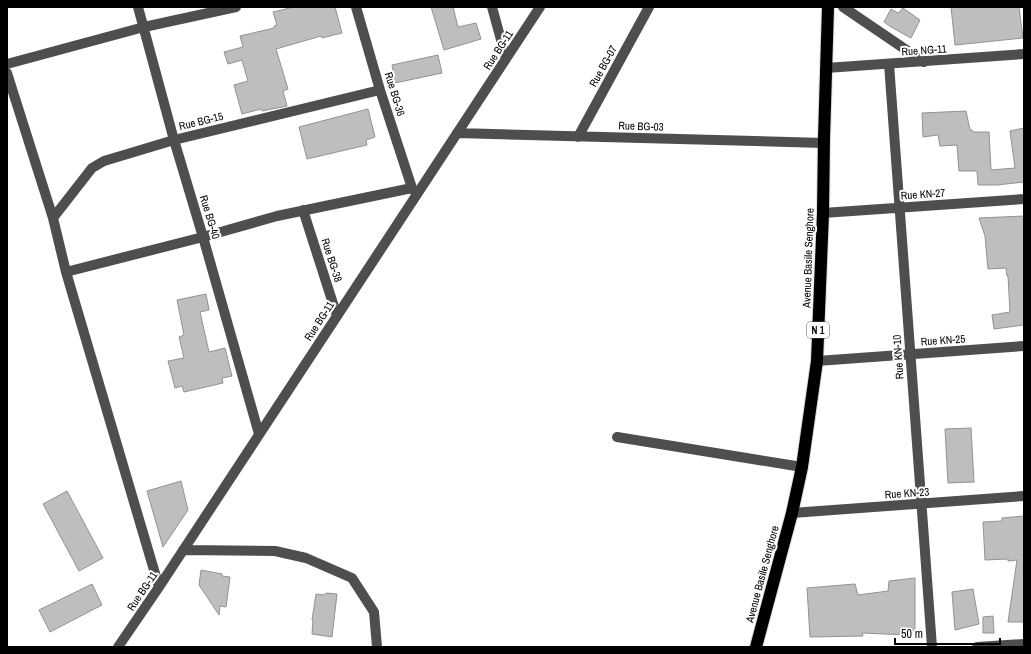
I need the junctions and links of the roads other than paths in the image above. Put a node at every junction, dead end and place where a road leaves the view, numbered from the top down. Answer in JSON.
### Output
{"nodes":[{"id":1,"x":138,"y":7,"type":"edge"},
{"id":2,"x":236,"y":7,"type":"edge"},
{"id":3,"x":356,"y":7,"type":"edge"},
{"id":4,"x":492,"y":7,"type":"edge"},
{"id":5,"x":540,"y":7,"type":"edge"},
{"id":6,"x":649,"y":7,"type":"edge"},
{"id":7,"x":828,"y":7,"type":"edge"},
{"id":8,"x":843,"y":7,"type":"edge"},
{"id":9,"x":144,"y":27,"type":"junction"},
{"id":10,"x":1024,"y":54,"type":"edge"},
{"id":11,"x":506,"y":58,"type":"junction"},
{"id":12,"x":924,"y":62,"type":"junction"},
{"id":13,"x":7,"y":64,"type":"edge"},
{"id":14,"x":889,"y":64,"type":"junction"},
{"id":15,"x":826,"y":68,"type":"junction"},
{"id":16,"x":7,"y":73,"type":"edge"},
{"id":17,"x":380,"y":90,"type":"junction"},
{"id":18,"x":457,"y":133,"type":"junction"},
{"id":19,"x":578,"y":137,"type":"junction"},
{"id":20,"x":174,"y":140,"type":"junction"},
{"id":21,"x":824,"y":143,"type":"junction"},
{"id":22,"x":415,"y":191,"type":"junction"},
{"id":23,"x":1024,"y":199,"type":"edge"},
{"id":24,"x":899,"y":208,"type":"junction"},
{"id":25,"x":303,"y":210,"type":"junction"},
{"id":26,"x":823,"y":213,"type":"junction"},
{"id":27,"x":52,"y":218,"type":"junction"},
{"id":28,"x":203,"y":237,"type":"junction"},
{"id":29,"x":66,"y":272,"type":"junction"},
{"id":30,"x":337,"y":316,"type":"junction"},
{"id":31,"x":1024,"y":346,"type":"edge"},
{"id":32,"x":910,"y":355,"type":"junction"},
{"id":33,"x":817,"y":361,"type":"junction"},
{"id":34,"x":259,"y":434,"type":"junction"},
{"id":35,"x":617,"y":437,"type":"dead end"},
{"id":36,"x":802,"y":467,"type":"junction"},
{"id":37,"x":1024,"y":496,"type":"edge"},
{"id":38,"x":921,"y":504,"type":"junction"},
{"id":39,"x":792,"y":513,"type":"junction"},
{"id":40,"x":183,"y":550,"type":"junction"},
{"id":41,"x":159,"y":587,"type":"junction"},
{"id":42,"x":1024,"y":644,"type":"edge"},
{"id":43,"x":118,"y":647,"type":"edge"},
{"id":44,"x":377,"y":647,"type":"edge"},
{"id":45,"x":756,"y":647,"type":"edge"},
{"id":46,"x":932,"y":647,"type":"edge"},
{"id":47,"x":977,"y":647,"type":"edge"}],
"edges":[{"from":1,"to":9,"type":"street","name":"Rue BG-40"},
{"from":2,"to":9,"type":"street"},
{"from":3,"to":17,"type":"street","name":"Rue BG-36"},
{"from":4,"to":11,"type":"street"},
{"from":5,"to":11,"type":"street","name":"Rue BG-11"},
{"from":6,"to":19,"type":"street","name":"Rue BG-07"},
{"from":7,"to":15,"type":"highway","name":"Avenue Basile Senghore","number":"N 1"},
{"from":8,"to":12,"type":"street"},
{"from":9,"to":13,"type":"street"},
{"from":9,"to":20,"type":"street","name":"Rue BG-40"},
{"from":10,"to":12,"type":"street","name":"Rue NG-11"},
{"from":11,"to":18,"type":"street","name":"Rue BG-11"},
{"from":12,"to":14,"type":"street","name":"Rue NG-11"},
{"from":14,"to":15,"type":"street","name":"Rue NG-11"},
{"from":14,"to":24,"type":"street","name":"Rue KN-10"},
{"from":15,"to":21,"type":"highway","name":"Avenue Basile Senghore","number":"N 1"},
{"from":16,"to":27,"type":"street"},
{"from":17,"to":20,"type":"street","name":"Rue BG-15"},
{"from":17,"to":22,"type":"street","name":"Rue BG-36"},
{"from":18,"to":19,"type":"street","name":"Rue BG-03"},
{"from":18,"to":22,"type":"street","name":"Rue BG-11"},
{"from":19,"to":21,"type":"street","name":"Rue BG-03"},
{"from":20,"to":27,"type":"street","name":"Rue BG-15"},
{"from":20,"to":28,"type":"street","name":"Rue BG-40"},
{"from":21,"to":26,"type":"highway","name":"Avenue Basile Senghore","number":"N 1"},
{"from":22,"to":25,"type":"street"},
{"from":22,"to":30,"type":"street","name":"Rue BG-11"},
{"from":23,"to":24,"type":"street","name":"Rue KN-27"},
{"from":24,"to":26,"type":"street","name":"Rue KN-27"},
{"from":24,"to":32,"type":"street","name":"Rue KN-10"},
{"from":25,"to":28,"type":"street"},
{"from":25,"to":30,"type":"street","name":"Rue BG-38"},
{"from":26,"to":33,"type":"highway","name":"Avenue Basile Senghore","number":"N 1"},
{"from":27,"to":29,"type":"street"},
{"from":28,"to":29,"type":"street"},
{"from":28,"to":34,"type":"street","name":"Rue BG-40"},
{"from":29,"to":41,"type":"street"},
{"from":30,"to":34,"type":"street","name":"Rue BG-11"},
{"from":31,"to":32,"type":"street","name":"Rue KN-25"},
{"from":32,"to":33,"type":"street","name":"Rue KN-25"},
{"from":32,"to":38,"type":"street","name":"Rue KN-10"},
{"from":33,"to":36,"type":"highway","name":"Avenue Basile Senghore","number":"N 1"},
{"from":34,"to":40,"type":"street","name":"Rue BG-11"},
{"from":35,"to":36,"type":"street"},
{"from":36,"to":39,"type":"highway","name":"Avenue Basile Senghore","number":"N 1"},
{"from":37,"to":38,"type":"street","name":"Rue KN-23"},
{"from":38,"to":39,"type":"street","name":"Rue KN-23"},
{"from":38,"to":46,"type":"street","name":"Rue KN-10"},
{"from":39,"to":45,"type":"highway","name":"Avenue Basile Senghore","number":"N 1"},
{"from":40,"to":41,"type":"street","name":"Rue BG-11"},
{"from":40,"to":44,"type":"street"},
{"from":41,"to":43,"type":"street","name":"Rue BG-11"},
{"from":42,"to":47,"type":"street"}]}
